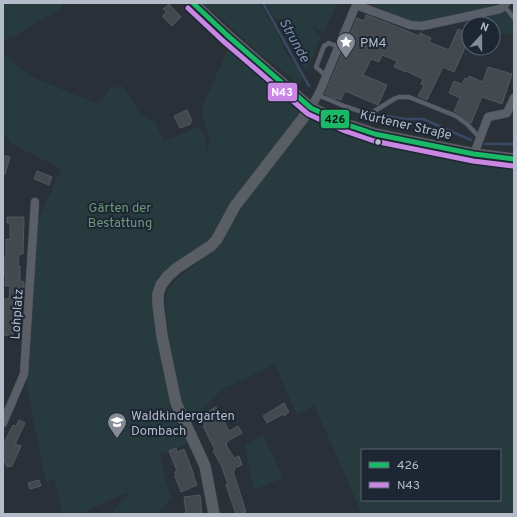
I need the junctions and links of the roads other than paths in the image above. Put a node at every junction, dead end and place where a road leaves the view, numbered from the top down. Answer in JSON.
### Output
{"nodes":[{"id":1,"x":193,"y":3,"type":"edge"},
{"id":2,"x":505,"y":5,"type":"edge"},
{"id":3,"x":514,"y":18,"type":"edge"},
{"id":4,"x":338,"y":47,"type":"junction"},
{"id":5,"x":326,"y":76,"type":"junction"},
{"id":6,"x":318,"y":95,"type":"junction"},
{"id":7,"x":514,"y":98,"type":"edge"},
{"id":8,"x":311,"y":108,"type":"junction"},
{"id":9,"x":480,"y":138,"type":"junction"},
{"id":10,"x":474,"y":154,"type":"junction"},
{"id":11,"x":514,"y":159,"type":"edge"},
{"id":12,"x":35,"y":202,"type":"dead end"},
{"id":13,"x":3,"y":423,"type":"edge"},
{"id":14,"x":214,"y":514,"type":"edge"}],
"edges":[{"from":1,"to":8,"type":"street","name":"Kürtener Straße"},
{"from":2,"to":3,"type":"lane"},
{"from":2,"to":4,"type":"street"},
{"from":4,"to":5,"type":"street"},
{"from":4,"to":5,"type":"lane"},
{"from":5,"to":6,"type":"street"},
{"from":6,"to":8,"type":"street"},
{"from":6,"to":9,"type":"lane"},
{"from":7,"to":9,"type":"street"},
{"from":8,"to":10,"type":"street","name":"Kürtener Straße"},
{"from":8,"to":14,"type":"street"},
{"from":9,"to":10,"type":"street"},
{"from":10,"to":11,"type":"street","name":"Kürtener Straße"},
{"from":12,"to":13,"type":"street","name":"Lohplatz"}]}
